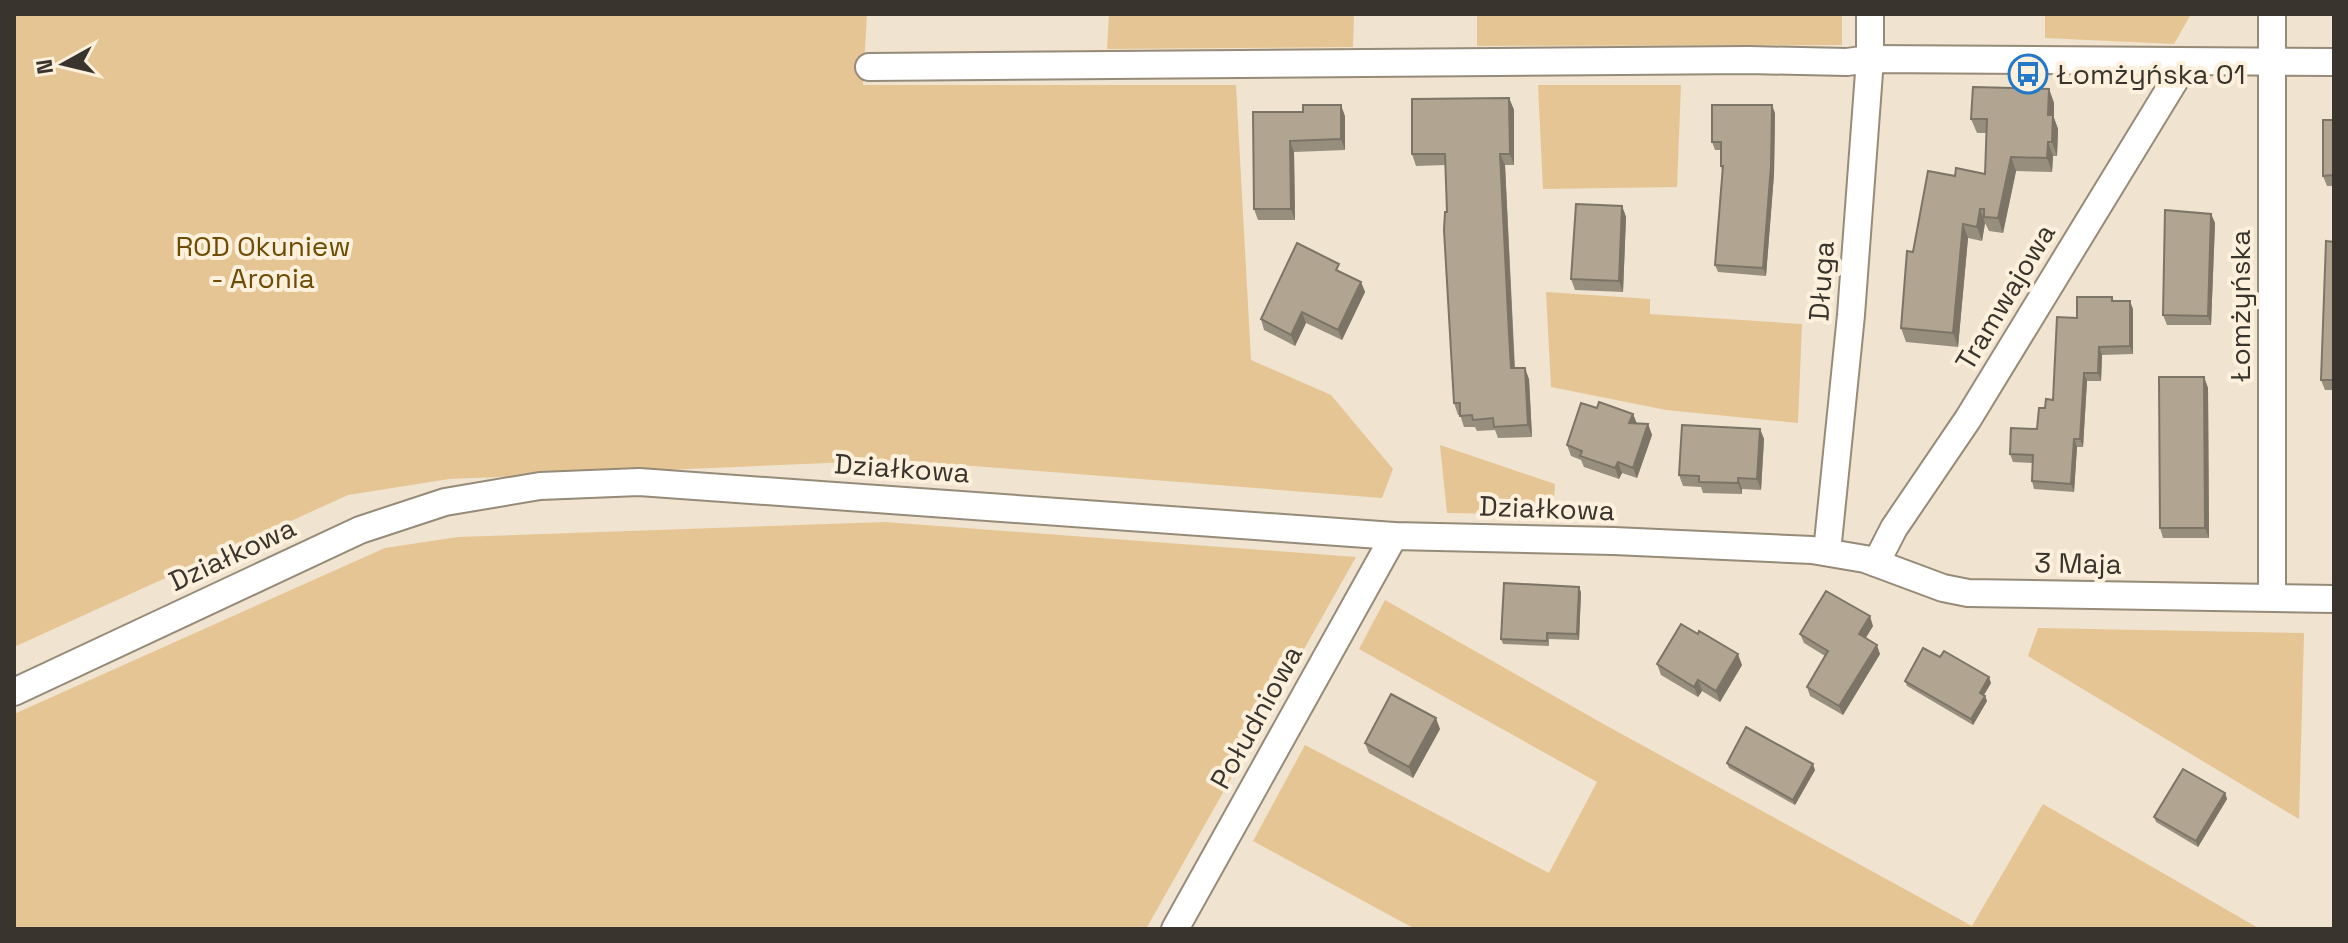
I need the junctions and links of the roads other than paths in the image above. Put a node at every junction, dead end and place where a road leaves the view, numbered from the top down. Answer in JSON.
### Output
{"nodes":[{"id":1,"x":1870,"y":14,"type":"edge"},
{"id":2,"x":2272,"y":14,"type":"edge"},
{"id":3,"x":1870,"y":59,"type":"junction"},
{"id":4,"x":2186,"y":62,"type":"junction"},
{"id":5,"x":2272,"y":62,"type":"junction"},
{"id":6,"x":2334,"y":62,"type":"edge"},
{"id":7,"x":869,"y":67,"type":"dead end"},
{"id":8,"x":1394,"y":536,"type":"junction"},
{"id":9,"x":1827,"y":552,"type":"junction"},
{"id":10,"x":1876,"y":563,"type":"junction"},
{"id":11,"x":2272,"y":597,"type":"junction"},
{"id":12,"x":2334,"y":599,"type":"edge"},
{"id":13,"x":14,"y":692,"type":"edge"},
{"id":14,"x":1175,"y":929,"type":"edge"}],
"edges":[{"from":1,"to":3,"type":"street","name":"Długa"},
{"from":2,"to":5,"type":"street","name":"Łomżyńska"},
{"from":3,"to":4,"type":"street"},
{"from":3,"to":7,"type":"street"},
{"from":3,"to":9,"type":"street","name":"Długa"},
{"from":4,"to":5,"type":"street"},
{"from":4,"to":10,"type":"street","name":"Tramwajowa"},
{"from":5,"to":6,"type":"street"},
{"from":5,"to":11,"type":"street","name":"Łomżyńska"},
{"from":8,"to":9,"type":"street","name":"Działkowa"},
{"from":8,"to":13,"type":"street","name":"Działkowa"},
{"from":8,"to":14,"type":"street","name":"Południowa"},
{"from":9,"to":10,"type":"street","name":"3 Maja"},
{"from":10,"to":11,"type":"street","name":"3 Maja"},
{"from":11,"to":12,"type":"street","name":"3 Maja"}]}
